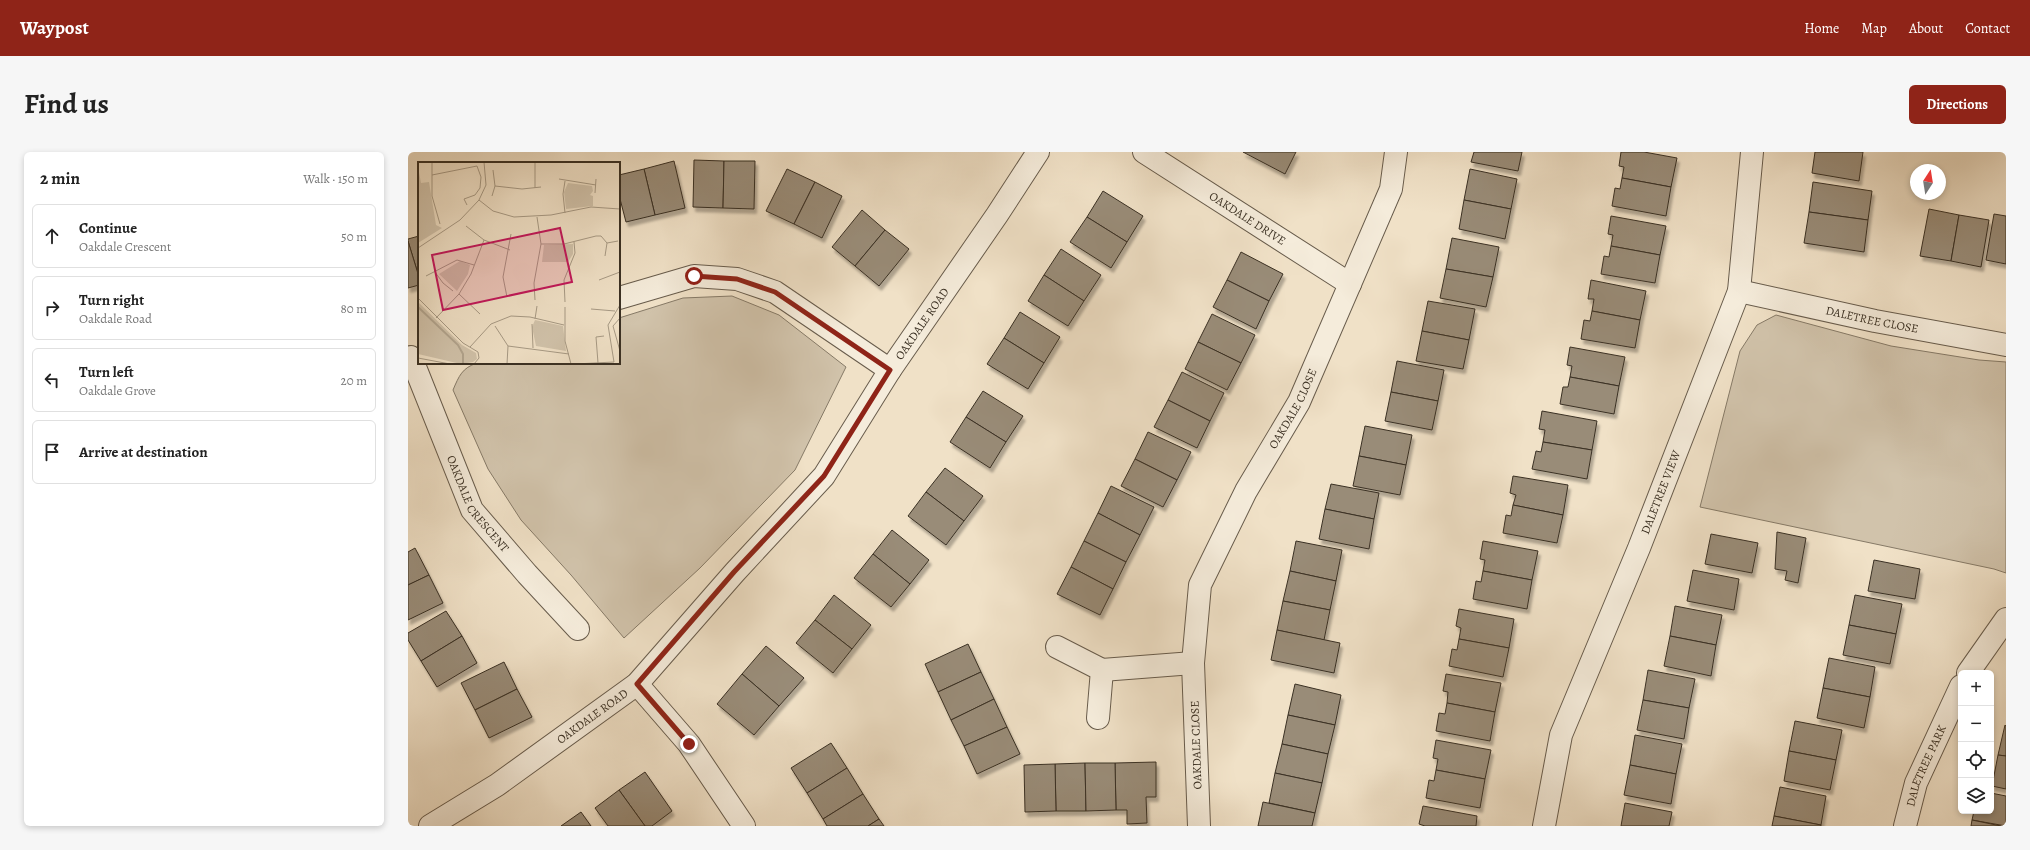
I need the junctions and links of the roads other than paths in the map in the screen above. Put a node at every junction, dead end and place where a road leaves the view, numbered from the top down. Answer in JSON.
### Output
{"nodes":[{"id":1,"x":1038,"y":152,"type":"edge"},
{"id":2,"x":1144,"y":152,"type":"edge"},
{"id":3,"x":1396,"y":152,"type":"edge"},
{"id":4,"x":1752,"y":152,"type":"edge"},
{"id":5,"x":1350,"y":284,"type":"junction"},
{"id":6,"x":1739,"y":291,"type":"junction"},
{"id":7,"x":620,"y":298,"type":"edge"},
{"id":8,"x":2006,"y":345,"type":"edge"},
{"id":9,"x":413,"y":356,"type":"edge"},
{"id":10,"x":890,"y":370,"type":"junction"},
{"id":11,"x":2006,"y":620,"type":"edge"},
{"id":12,"x":578,"y":628,"type":"dead end"},
{"id":13,"x":1057,"y":647,"type":"dead end"},
{"id":14,"x":1193,"y":663,"type":"junction"},
{"id":15,"x":1102,"y":670,"type":"junction"},
{"id":16,"x":1970,"y":670,"type":"edge"},
{"id":17,"x":637,"y":684,"type":"junction"},
{"id":18,"x":1958,"y":692,"type":"edge"},
{"id":19,"x":1098,"y":718,"type":"dead end"},
{"id":20,"x":430,"y":826,"type":"edge"},
{"id":21,"x":744,"y":826,"type":"edge"},
{"id":22,"x":1199,"y":826,"type":"edge"},
{"id":23,"x":1544,"y":826,"type":"edge"},
{"id":24,"x":1905,"y":826,"type":"edge"}],
"edges":[{"from":1,"to":10,"type":"street","name":"OAKDALE ROAD"},
{"from":2,"to":5,"type":"street","name":"OAKDALE DRIVE"},
{"from":3,"to":5,"type":"street","name":"OAKDALE CLOSE"},
{"from":4,"to":6,"type":"street","name":"DALETREE VIEW"},
{"from":5,"to":14,"type":"street","name":"OAKDALE CLOSE"},
{"from":6,"to":8,"type":"street","name":"DALETREE CLOSE"},
{"from":6,"to":23,"type":"street","name":"DALETREE VIEW"},
{"from":7,"to":10,"type":"street"},
{"from":9,"to":12,"type":"street","name":"OAKDALE CRESCENT"},
{"from":10,"to":17,"type":"street","name":"OAKDALE ROAD"},
{"from":11,"to":16,"type":"street"},
{"from":13,"to":15,"type":"street"},
{"from":14,"to":15,"type":"street"},
{"from":14,"to":22,"type":"street","name":"OAKDALE CLOSE"},
{"from":15,"to":19,"type":"street"},
{"from":17,"to":20,"type":"street","name":"OAKDALE ROAD"},
{"from":17,"to":21,"type":"street"},
{"from":18,"to":24,"type":"street","name":"DALETREE PARK"}]}
